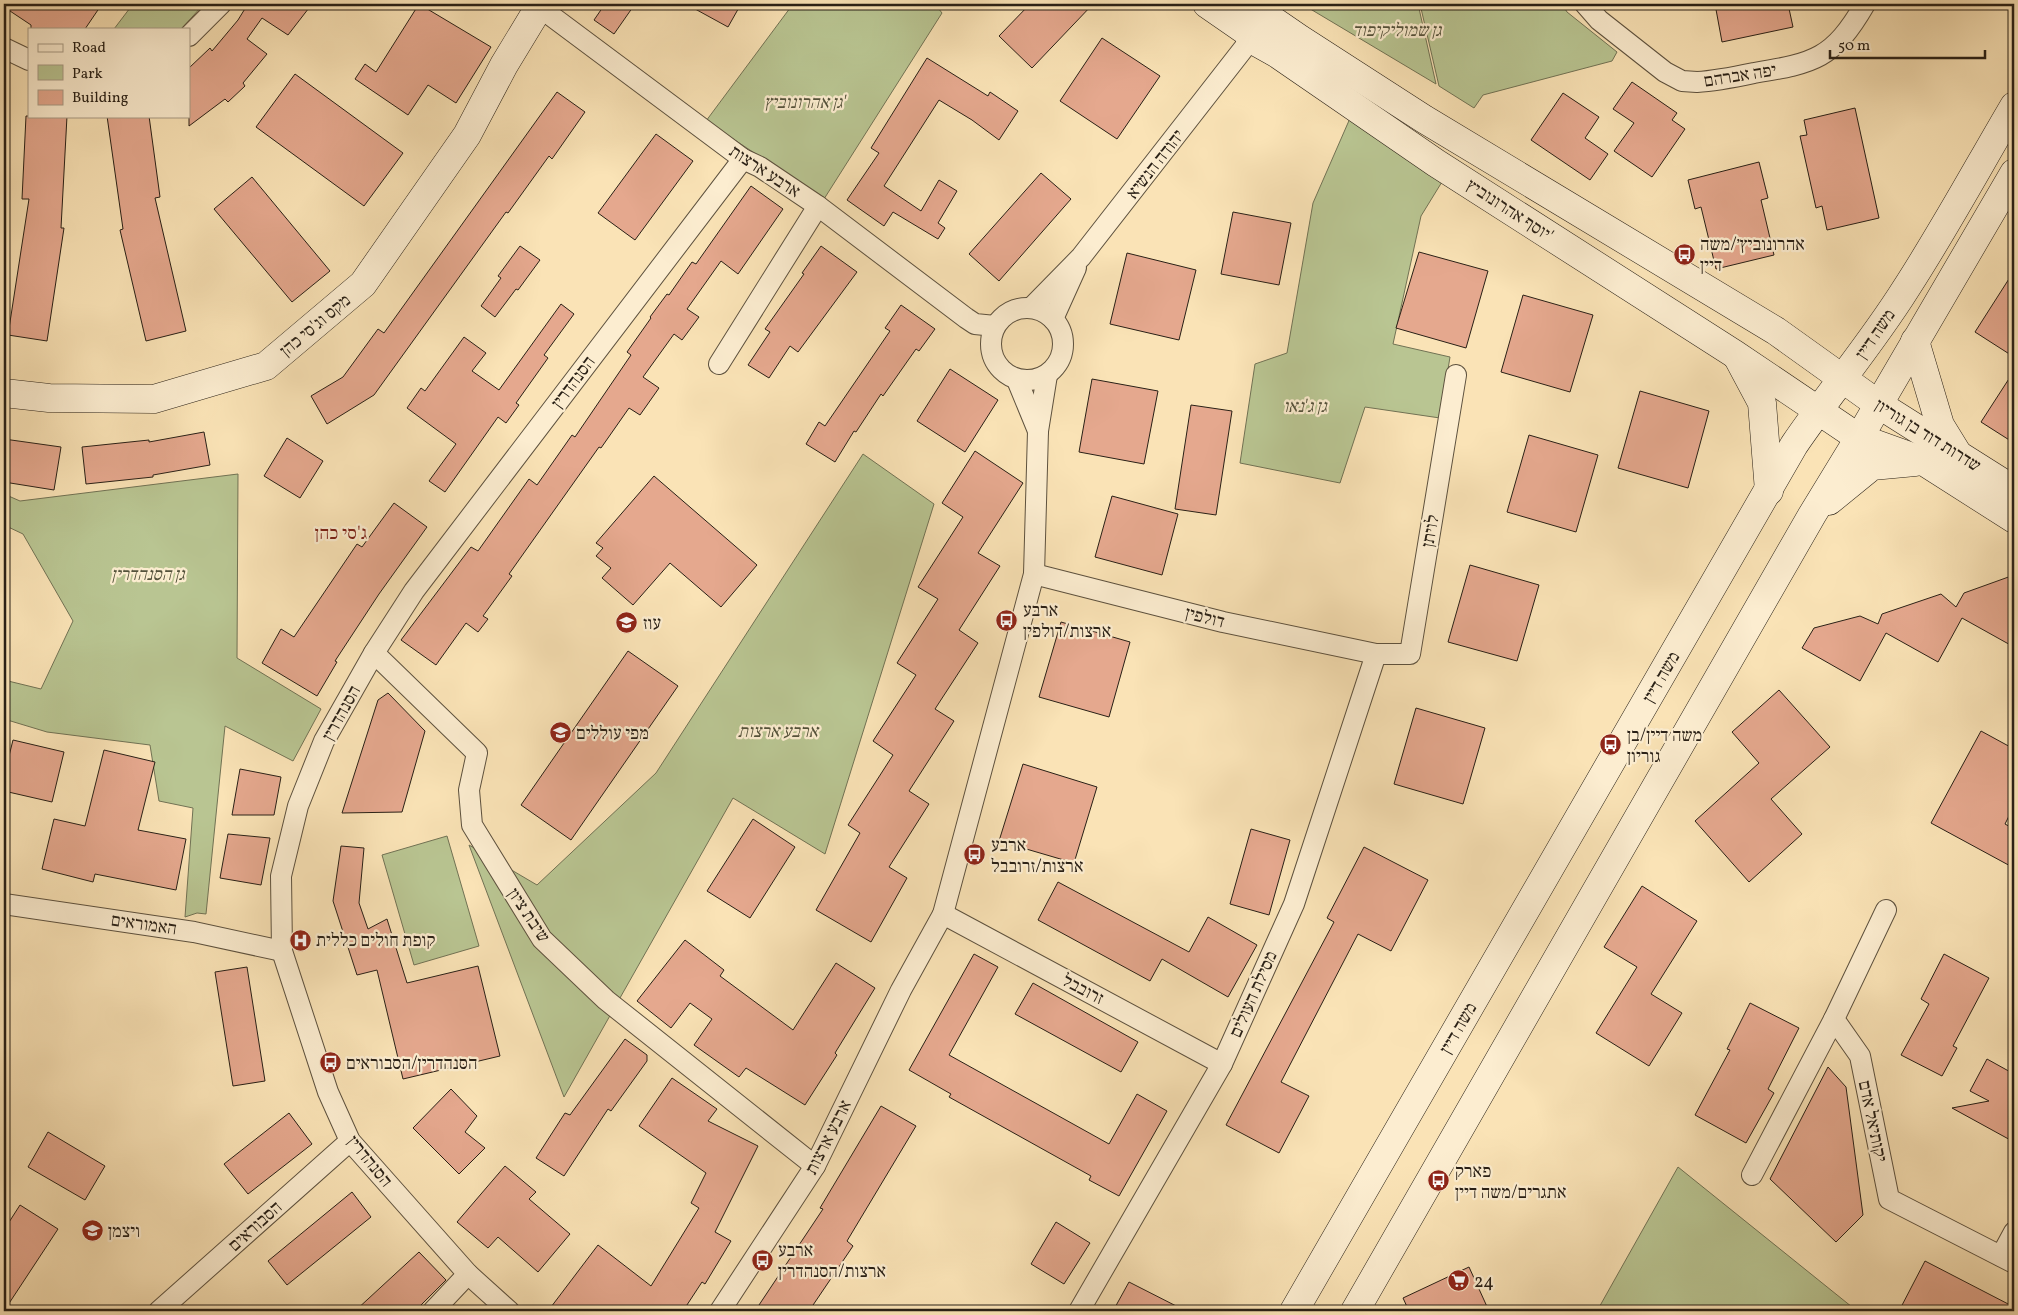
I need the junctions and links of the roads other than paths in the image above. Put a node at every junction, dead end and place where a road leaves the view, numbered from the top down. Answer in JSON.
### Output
{"nodes":[{"id":1,"x":221,"y":4,"type":"edge"},
{"id":2,"x":1207,"y":4,"type":"edge"},
{"id":3,"x":1249,"y":4,"type":"edge"},
{"id":4,"x":1585,"y":4,"type":"edge"},
{"id":5,"x":1865,"y":4,"type":"edge"},
{"id":6,"x":543,"y":7,"type":"edge"},
{"id":7,"x":1278,"y":24,"type":"junction"},
{"id":8,"x":190,"y":35,"type":"edge"},
{"id":9,"x":1251,"y":39,"type":"junction"},
{"id":10,"x":4,"y":48,"type":"edge"},
{"id":11,"x":1276,"y":53,"type":"junction"},
{"id":12,"x":28,"y":60,"type":"edge"},
{"id":13,"x":1228,"y":71,"type":"junction"},
{"id":14,"x":2014,"y":106,"type":"edge"},
{"id":15,"x":743,"y":159,"type":"junction"},
{"id":16,"x":2014,"y":173,"type":"edge"},
{"id":17,"x":818,"y":206,"type":"junction"},
{"id":18,"x":1081,"y":257,"type":"junction"},
{"id":19,"x":1030,"y":308,"type":"junction"},
{"id":20,"x":1053,"y":319,"type":"junction"},
{"id":21,"x":996,"y":326,"type":"junction"},
{"id":22,"x":1915,"y":341,"type":"junction"},
{"id":23,"x":1736,"y":355,"type":"junction"},
{"id":24,"x":719,"y":364,"type":"dead end"},
{"id":25,"x":1047,"y":375,"type":"junction"},
{"id":26,"x":1456,"y":375,"type":"dead end"},
{"id":27,"x":1844,"y":379,"type":"junction"},
{"id":28,"x":1017,"y":380,"type":"junction"},
{"id":29,"x":6,"y":392,"type":"edge"},
{"id":30,"x":1878,"y":404,"type":"junction"},
{"id":31,"x":1817,"y":411,"type":"junction"},
{"id":32,"x":1038,"y":431,"type":"junction"},
{"id":33,"x":1859,"y":438,"type":"junction"},
{"id":34,"x":1958,"y":455,"type":"junction"},
{"id":35,"x":1923,"y":461,"type":"junction"},
{"id":36,"x":2014,"y":490,"type":"edge"},
{"id":37,"x":1769,"y":491,"type":"junction"},
{"id":38,"x":1812,"y":515,"type":"junction"},
{"id":39,"x":2014,"y":519,"type":"edge"},
{"id":40,"x":1034,"y":574,"type":"junction"},
{"id":41,"x":374,"y":653,"type":"junction"},
{"id":42,"x":1376,"y":654,"type":"junction"},
{"id":43,"x":4,"y":904,"type":"edge"},
{"id":44,"x":1886,"y":910,"type":"dead end"},
{"id":45,"x":943,"y":914,"type":"junction"},
{"id":46,"x":282,"y":951,"type":"junction"},
{"id":47,"x":1834,"y":1020,"type":"junction"},
{"id":48,"x":1222,"y":1064,"type":"junction"},
{"id":49,"x":350,"y":1140,"type":"junction"},
{"id":50,"x":815,"y":1166,"type":"junction"},
{"id":51,"x":1752,"y":1175,"type":"dead end"},
{"id":52,"x":2014,"y":1232,"type":"edge"},
{"id":53,"x":2008,"y":1259,"type":"edge"},
{"id":54,"x":468,"y":1274,"type":"junction"},
{"id":55,"x":1369,"y":1299,"type":"edge"},
{"id":56,"x":159,"y":1311,"type":"edge"},
{"id":57,"x":433,"y":1311,"type":"edge"},
{"id":58,"x":509,"y":1311,"type":"edge"},
{"id":59,"x":720,"y":1311,"type":"edge"},
{"id":60,"x":1080,"y":1311,"type":"edge"},
{"id":61,"x":1294,"y":1311,"type":"edge"},
{"id":62,"x":1355,"y":1311,"type":"edge"}],
"edges":[{"from":1,"to":8,"type":"street"},
{"from":2,"to":9,"type":"main road","name":"יוסף אהרונוביץ'"},
{"from":3,"to":7,"type":"main road","name":"יוסף אהרונוביץ'"},
{"from":4,"to":5,"type":"street","name":"יפה אברהם"},
{"from":6,"to":15,"type":"street","name":"ארבע ארצות"},
{"from":6,"to":29,"type":"main road","name":"מקס וג'סי כהן"},
{"from":7,"to":9,"type":"street","name":"יהודה הנשיא"},
{"from":7,"to":27,"type":"main road","name":"יוסף אהרונוביץ'"},
{"from":9,"to":11,"type":"main road","name":"יוסף אהרונוביץ'"},
{"from":9,"to":13,"type":"street","name":"יהודה הנשיא"},
{"from":10,"to":12,"type":"street"},
{"from":11,"to":13,"type":"street","name":"יהודה הנשיא"},
{"from":11,"to":23,"type":"main road","name":"יוסף אהרונוביץ'"},
{"from":13,"to":18,"type":"street","name":"יהודה הנשיא"},
{"from":14,"to":27,"type":"main road","name":"משה דיין"},
{"from":15,"to":17,"type":"street","name":"ארבע ארצות"},
{"from":15,"to":41,"type":"street","name":"הסנהדרין"},
{"from":16,"to":22,"type":"main road","name":"משה דיין"},
{"from":17,"to":21,"type":"street","name":"ארבע ארצות"},
{"from":17,"to":24,"type":"street"},
{"from":18,"to":19,"type":"street","name":"יהודה הנשיא"},
{"from":18,"to":20,"type":"street","name":"יהודה הנשיא"},
{"from":19,"to":20,"type":"street"},
{"from":19,"to":21,"type":"street"},
{"from":20,"to":25,"type":"street"},
{"from":21,"to":28,"type":"street"},
{"from":22,"to":30,"type":"main road","name":"משה דיין"},
{"from":22,"to":34,"type":"main road"},
{"from":23,"to":31,"type":"main road","name":"יוסף אהרונוביץ'"},
{"from":23,"to":37,"type":"main road"},
{"from":25,"to":28,"type":"street"},
{"from":25,"to":32,"type":"street","name":"ארבע ארצות"},
{"from":26,"to":42,"type":"street","name":"לויתן"},
{"from":27,"to":30,"type":"main road","name":"שדרות דוד בן גוריון"},
{"from":27,"to":31,"type":"main road","name":"משה דיין"},
{"from":28,"to":32,"type":"street","name":"ארבע ארצות"},
{"from":30,"to":33,"type":"main road","name":"משה דיין"},
{"from":30,"to":34,"type":"main road","name":"שדרות דוד בן גוריון"},
{"from":31,"to":33,"type":"main road","name":"שדרות דוד בן גוריון"},
{"from":31,"to":37,"type":"main road","name":"משה דיין"},
{"from":32,"to":40,"type":"street","name":"ארבע ארצות"},
{"from":33,"to":35,"type":"main road","name":"שדרות דוד בן גוריון"},
{"from":33,"to":38,"type":"main road","name":"משה דיין"},
{"from":34,"to":36,"type":"main road","name":"שדרות דוד בן גוריון"},
{"from":35,"to":38,"type":"main road"},
{"from":35,"to":39,"type":"main road","name":"שדרות דוד בן גוריון"},
{"from":37,"to":61,"type":"main road","name":"משה דיין"},
{"from":38,"to":55,"type":"main road","name":"משה דיין"},
{"from":40,"to":42,"type":"street","name":"דולפין"},
{"from":40,"to":45,"type":"street","name":"ארבע ארצות"},
{"from":41,"to":46,"type":"street","name":"הסנהדרין"},
{"from":41,"to":50,"type":"street","name":"שיבת ציון"},
{"from":42,"to":48,"type":"street","name":"מסילת העולים"},
{"from":43,"to":46,"type":"street","name":"האמוראים"},
{"from":44,"to":47,"type":"street"},
{"from":45,"to":48,"type":"street","name":"זרובבל"},
{"from":45,"to":50,"type":"street","name":"ארבע ארצות"},
{"from":46,"to":49,"type":"street","name":"הסנהדרין"},
{"from":47,"to":51,"type":"street"},
{"from":47,"to":53,"type":"street","name":"יקותיאל אדם"},
{"from":48,"to":60,"type":"street","name":"מסילת העולים"},
{"from":49,"to":54,"type":"street","name":"הסנהדרין"},
{"from":49,"to":56,"type":"street","name":"הסבוראים"},
{"from":50,"to":59,"type":"street","name":"ארבע ארצות"},
{"from":52,"to":53,"type":"street","name":"יקותיאל אדם"},
{"from":54,"to":57,"type":"street"},
{"from":54,"to":58,"type":"street","name":"הסנהדרין"},
{"from":55,"to":62,"type":"main road","name":"משה דיין"}]}
